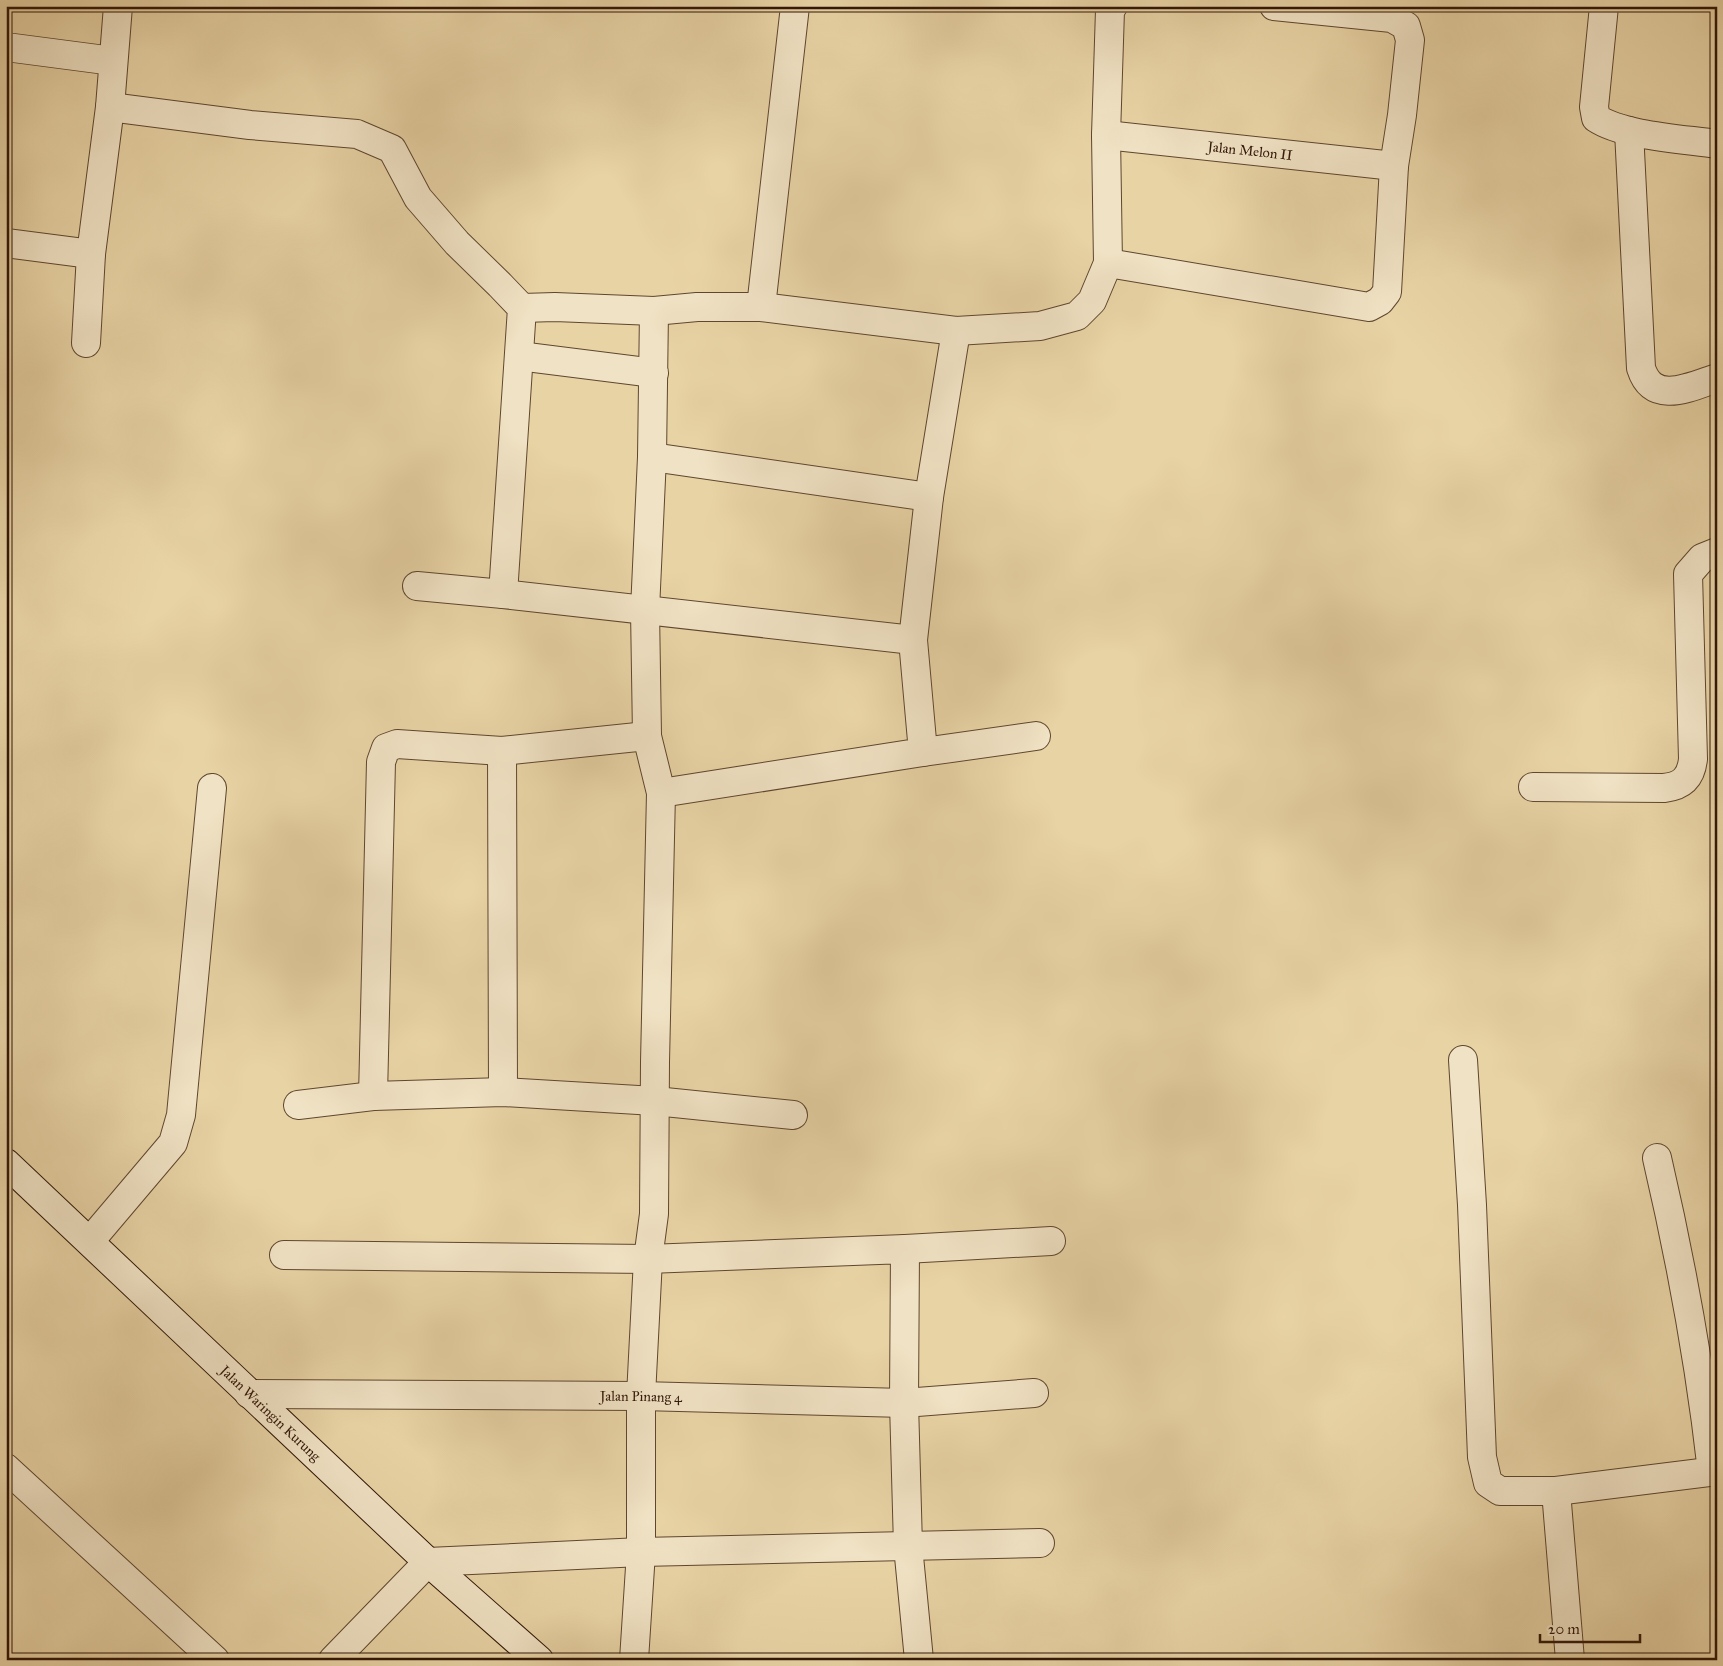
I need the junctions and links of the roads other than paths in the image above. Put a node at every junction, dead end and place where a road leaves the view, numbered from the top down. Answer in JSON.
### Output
{"nodes":[{"id":1,"x":118,"y":6,"type":"edge"},
{"id":2,"x":795,"y":6,"type":"edge"},
{"id":3,"x":1113,"y":6,"type":"edge"},
{"id":4,"x":1274,"y":6,"type":"edge"},
{"id":5,"x":1604,"y":6,"type":"edge"},
{"id":6,"x":6,"y":47,"type":"edge"},
{"id":7,"x":113,"y":61,"type":"junction"},
{"id":8,"x":110,"y":107,"type":"junction"},
{"id":9,"x":1629,"y":131,"type":"junction"},
{"id":10,"x":1106,"y":135,"type":"junction"},
{"id":11,"x":1717,"y":144,"type":"edge"},
{"id":12,"x":1394,"y":166,"type":"junction"},
{"id":13,"x":6,"y":243,"type":"edge"},
{"id":14,"x":91,"y":254,"type":"junction"},
{"id":15,"x":1108,"y":263,"type":"junction"},
{"id":16,"x":761,"y":307,"type":"junction"},
{"id":17,"x":522,"y":308,"type":"junction"},
{"id":18,"x":654,"y":311,"type":"junction"},
{"id":19,"x":956,"y":331,"type":"junction"},
{"id":20,"x":86,"y":343,"type":"dead end"},
{"id":21,"x":519,"y":356,"type":"junction"},
{"id":22,"x":654,"y":372,"type":"junction"},
{"id":23,"x":1717,"y":378,"type":"edge"},
{"id":24,"x":652,"y":457,"type":"junction"},
{"id":25,"x":929,"y":497,"type":"junction"},
{"id":26,"x":1717,"y":552,"type":"edge"},
{"id":27,"x":417,"y":586,"type":"dead end"},
{"id":28,"x":503,"y":594,"type":"junction"},
{"id":29,"x":644,"y":610,"type":"junction"},
{"id":30,"x":913,"y":640,"type":"junction"},
{"id":31,"x":647,"y":736,"type":"junction"},
{"id":32,"x":1036,"y":736,"type":"dead end"},
{"id":33,"x":502,"y":751,"type":"junction"},
{"id":34,"x":922,"y":752,"type":"junction"},
{"id":35,"x":1533,"y":787,"type":"dead end"},
{"id":36,"x":212,"y":788,"type":"dead end"},
{"id":37,"x":661,"y":793,"type":"junction"},
{"id":38,"x":1463,"y":1060,"type":"dead end"},
{"id":39,"x":503,"y":1092,"type":"junction"},
{"id":40,"x":373,"y":1096,"type":"junction"},
{"id":41,"x":655,"y":1101,"type":"junction"},
{"id":42,"x":298,"y":1106,"type":"dead end"},
{"id":43,"x":793,"y":1115,"type":"dead end"},
{"id":44,"x":1657,"y":1158,"type":"dead end"},
{"id":45,"x":6,"y":1163,"type":"edge"},
{"id":46,"x":1051,"y":1241,"type":"dead end"},
{"id":47,"x":90,"y":1242,"type":"junction"},
{"id":48,"x":905,"y":1249,"type":"junction"},
{"id":49,"x":284,"y":1255,"type":"dead end"},
{"id":50,"x":648,"y":1259,"type":"junction"},
{"id":51,"x":1034,"y":1393,"type":"dead end"},
{"id":52,"x":250,"y":1394,"type":"junction"},
{"id":53,"x":641,"y":1396,"type":"junction"},
{"id":54,"x":904,"y":1404,"type":"junction"},
{"id":55,"x":6,"y":1468,"type":"edge"},
{"id":56,"x":1714,"y":1471,"type":"edge"},
{"id":57,"x":1556,"y":1491,"type":"junction"},
{"id":58,"x":1040,"y":1544,"type":"dead end"},
{"id":59,"x":908,"y":1546,"type":"junction"},
{"id":60,"x":641,"y":1552,"type":"junction"},
{"id":61,"x":428,"y":1562,"type":"junction"},
{"id":62,"x":215,"y":1660,"type":"edge"},
{"id":63,"x":333,"y":1660,"type":"edge"},
{"id":64,"x":538,"y":1660,"type":"edge"},
{"id":65,"x":634,"y":1660,"type":"edge"},
{"id":66,"x":919,"y":1660,"type":"edge"},
{"id":67,"x":1570,"y":1660,"type":"edge"}],
"edges":[{"from":1,"to":7,"type":"street"},
{"from":2,"to":16,"type":"street"},
{"from":3,"to":10,"type":"street"},
{"from":4,"to":12,"type":"street"},
{"from":5,"to":9,"type":"street"},
{"from":6,"to":7,"type":"street"},
{"from":7,"to":8,"type":"street"},
{"from":8,"to":14,"type":"street"},
{"from":8,"to":17,"type":"street"},
{"from":9,"to":11,"type":"street"},
{"from":9,"to":23,"type":"street"},
{"from":10,"to":12,"type":"street","name":"Jalan Melon II"},
{"from":10,"to":15,"type":"street"},
{"from":12,"to":15,"type":"street"},
{"from":13,"to":14,"type":"street"},
{"from":14,"to":20,"type":"street"},
{"from":15,"to":19,"type":"street"},
{"from":16,"to":18,"type":"street"},
{"from":16,"to":19,"type":"street"},
{"from":17,"to":18,"type":"street"},
{"from":17,"to":21,"type":"street"},
{"from":18,"to":22,"type":"street"},
{"from":19,"to":25,"type":"street"},
{"from":21,"to":22,"type":"street"},
{"from":21,"to":28,"type":"street"},
{"from":22,"to":24,"type":"street"},
{"from":24,"to":25,"type":"street"},
{"from":24,"to":29,"type":"street"},
{"from":25,"to":30,"type":"street"},
{"from":26,"to":35,"type":"street"},
{"from":27,"to":28,"type":"street"},
{"from":28,"to":29,"type":"street"},
{"from":29,"to":30,"type":"street"},
{"from":29,"to":31,"type":"street"},
{"from":30,"to":34,"type":"street"},
{"from":31,"to":33,"type":"street"},
{"from":31,"to":37,"type":"street"},
{"from":32,"to":34,"type":"street"},
{"from":33,"to":39,"type":"street"},
{"from":33,"to":40,"type":"street"},
{"from":34,"to":37,"type":"street"},
{"from":36,"to":47,"type":"street"},
{"from":37,"to":41,"type":"street"},
{"from":38,"to":57,"type":"street"},
{"from":39,"to":40,"type":"street"},
{"from":39,"to":41,"type":"street"},
{"from":40,"to":42,"type":"street"},
{"from":41,"to":43,"type":"street"},
{"from":41,"to":50,"type":"street"},
{"from":44,"to":56,"type":"street"},
{"from":45,"to":47,"type":"street","name":"Jalan Waringin Kurung"},
{"from":46,"to":48,"type":"street"},
{"from":47,"to":52,"type":"street","name":"Jalan Waringin Kurung"},
{"from":48,"to":50,"type":"street"},
{"from":48,"to":54,"type":"street"},
{"from":49,"to":50,"type":"street"},
{"from":50,"to":53,"type":"street"},
{"from":51,"to":54,"type":"street","name":"Jalan Pinang 4"},
{"from":52,"to":53,"type":"street","name":"Jalan Pinang 4"},
{"from":52,"to":61,"type":"street","name":"Jalan Waringin Kurung"},
{"from":53,"to":54,"type":"street","name":"Jalan Pinang 4"},
{"from":53,"to":60,"type":"street"},
{"from":54,"to":59,"type":"street"},
{"from":55,"to":62,"type":"street"},
{"from":56,"to":57,"type":"street"},
{"from":57,"to":67,"type":"street"},
{"from":58,"to":59,"type":"street"},
{"from":59,"to":60,"type":"street"},
{"from":59,"to":66,"type":"street"},
{"from":60,"to":61,"type":"street"},
{"from":60,"to":65,"type":"street"},
{"from":61,"to":63,"type":"street"},
{"from":61,"to":64,"type":"street","name":"Jalan Waringin Kurung"}]}
